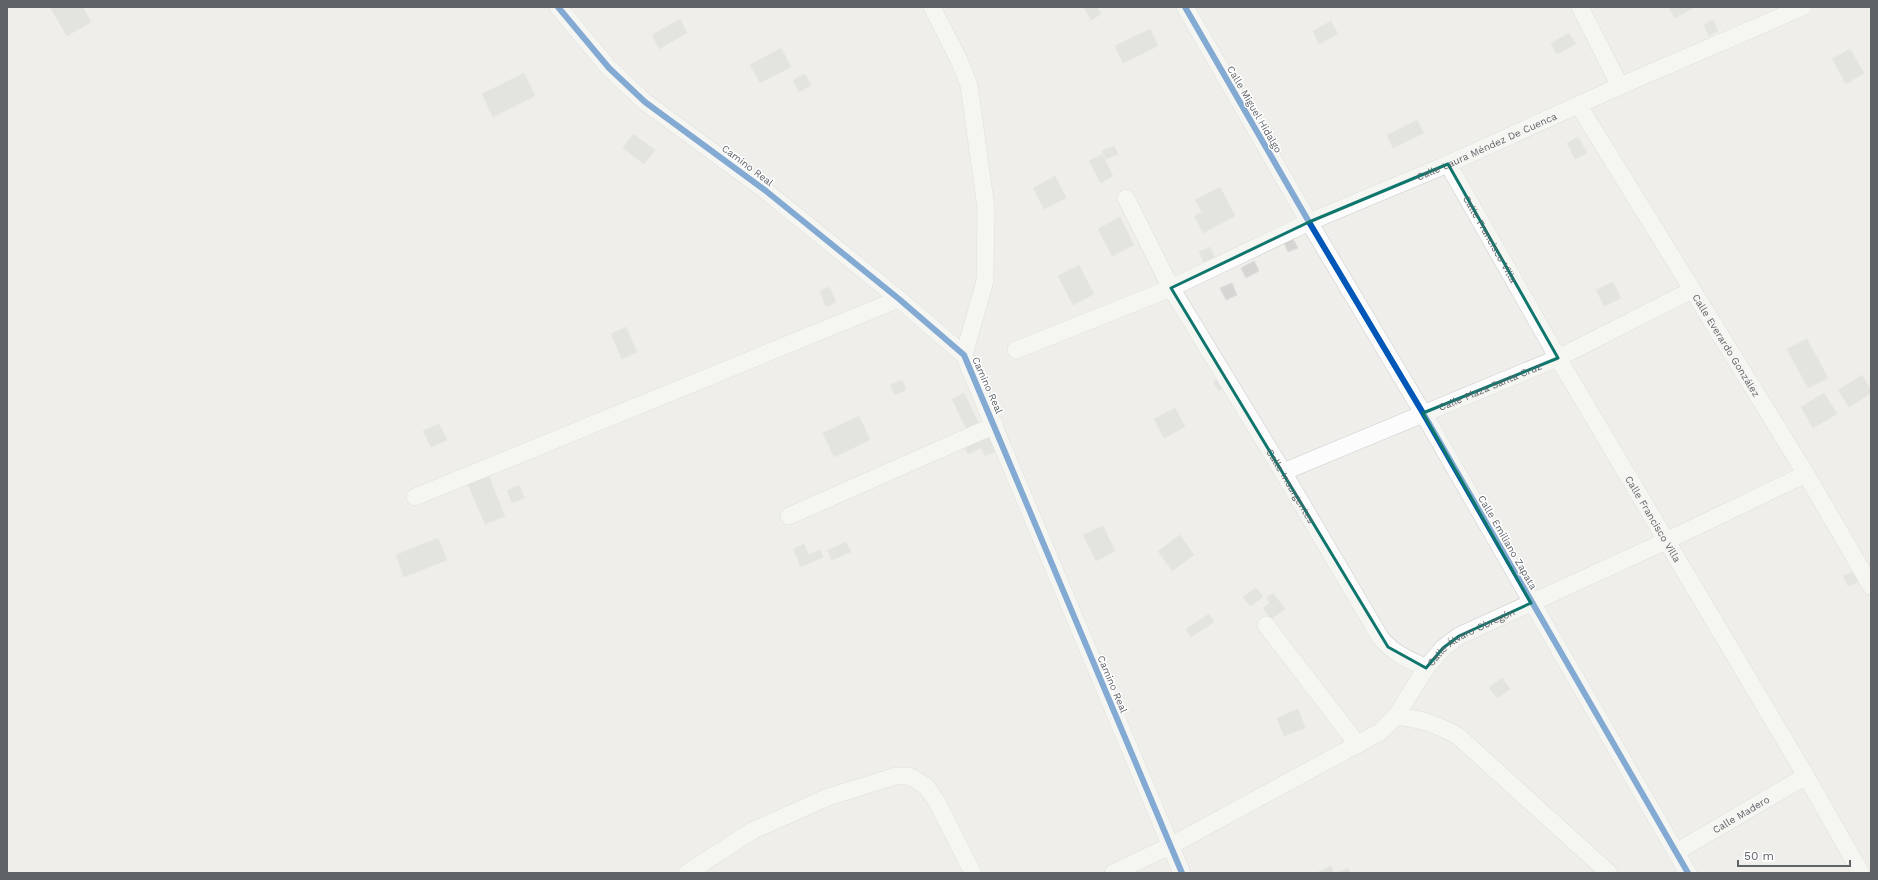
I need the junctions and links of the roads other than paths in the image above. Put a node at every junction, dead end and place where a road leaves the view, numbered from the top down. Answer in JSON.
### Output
{"nodes":[{"id":1,"x":558,"y":7,"type":"edge"},
{"id":2,"x":1185,"y":7,"type":"edge"},
{"id":3,"x":1580,"y":7,"type":"edge"},
{"id":4,"x":1803,"y":7,"type":"edge"},
{"id":5,"x":935,"y":8,"type":"edge"},
{"id":6,"x":1620,"y":86,"type":"junction"},
{"id":7,"x":1579,"y":106,"type":"junction"},
{"id":8,"x":1448,"y":164,"type":"junction"},
{"id":9,"x":1126,"y":198,"type":"dead end"},
{"id":10,"x":1309,"y":222,"type":"junction"},
{"id":11,"x":1171,"y":288,"type":"junction"},
{"id":12,"x":1692,"y":290,"type":"junction"},
{"id":13,"x":899,"y":299,"type":"junction"},
{"id":14,"x":1016,"y":350,"type":"dead end"},
{"id":15,"x":964,"y":355,"type":"junction"},
{"id":16,"x":1558,"y":358,"type":"junction"},
{"id":17,"x":1423,"y":414,"type":"junction"},
{"id":18,"x":995,"y":426,"type":"junction"},
{"id":19,"x":1283,"y":472,"type":"junction"},
{"id":20,"x":1806,"y":474,"type":"junction"},
{"id":21,"x":415,"y":497,"type":"dead end"},
{"id":22,"x":789,"y":516,"type":"dead end"},
{"id":23,"x":1666,"y":541,"type":"junction"},
{"id":24,"x":1871,"y":586,"type":"edge"},
{"id":25,"x":1531,"y":603,"type":"junction"},
{"id":26,"x":1266,"y":625,"type":"dead end"},
{"id":27,"x":1426,"y":668,"type":"junction"},
{"id":28,"x":1396,"y":716,"type":"junction"},
{"id":29,"x":1358,"y":745,"type":"junction"},
{"id":30,"x":1806,"y":776,"type":"junction"},
{"id":31,"x":1170,"y":846,"type":"junction"},
{"id":32,"x":1676,"y":852,"type":"junction"},
{"id":33,"x":687,"y":873,"type":"edge"},
{"id":34,"x":973,"y":873,"type":"edge"},
{"id":35,"x":1113,"y":873,"type":"edge"},
{"id":36,"x":1182,"y":873,"type":"edge"},
{"id":37,"x":1609,"y":873,"type":"edge"},
{"id":38,"x":1688,"y":873,"type":"edge"},
{"id":39,"x":1861,"y":873,"type":"edge"}],
"edges":[{"from":1,"to":13,"type":"street","name":"Camino Real"},
{"from":2,"to":10,"type":"street","name":"Calle Miguel Hidalgo"},
{"from":3,"to":6,"type":"street"},
{"from":4,"to":6,"type":"street","name":"Calle Laura Méndez De Cuenca"},
{"from":5,"to":15,"type":"street","name":"Camino Real"},
{"from":6,"to":7,"type":"street","name":"Calle Laura Méndez De Cuenca"},
{"from":7,"to":8,"type":"street","name":"Calle Laura Méndez De Cuenca"},
{"from":7,"to":12,"type":"street","name":"Calle Everardo González"},
{"from":8,"to":10,"type":"street","name":"Calle Laura Méndez De Cuenca"},
{"from":8,"to":16,"type":"street","name":"Calle Francisco Villa"},
{"from":9,"to":11,"type":"street","name":"Calle Insurgentes"},
{"from":10,"to":11,"type":"street","name":"Calle Laura Méndez De Cuenca"},
{"from":10,"to":17,"type":"street","name":"Calle Emiliano Zapata"},
{"from":11,"to":14,"type":"street","name":"Calle Laura Méndez De Cuenca"},
{"from":11,"to":19,"type":"street","name":"Calle Insurgentes"},
{"from":12,"to":16,"type":"street","name":"Calle Plaza Santa Cruz"},
{"from":12,"to":20,"type":"street","name":"Calle Everardo González"},
{"from":13,"to":15,"type":"street","name":"Camino Real"},
{"from":13,"to":21,"type":"street"},
{"from":15,"to":18,"type":"street","name":"Camino Real"},
{"from":16,"to":17,"type":"street","name":"Calle Plaza Santa Cruz"},
{"from":16,"to":23,"type":"street","name":"Calle Francisco Villa"},
{"from":17,"to":19,"type":"street","name":"Calle Plaza Santa Cruz"},
{"from":17,"to":25,"type":"street","name":"Calle Emiliano Zapata"},
{"from":18,"to":22,"type":"street"},
{"from":18,"to":31,"type":"street","name":"Camino Real"},
{"from":19,"to":27,"type":"street","name":"Calle Insurgentes"},
{"from":20,"to":23,"type":"street","name":"Calle Álvaro Obregón"},
{"from":20,"to":24,"type":"street","name":"Calle Everardo González"},
{"from":23,"to":25,"type":"street","name":"Calle Álvaro Obregón"},
{"from":23,"to":30,"type":"street","name":"Calle Francisco Villa"},
{"from":25,"to":27,"type":"street","name":"Calle Álvaro Obregón"},
{"from":25,"to":32,"type":"street","name":"Calle Emiliano Zapata"},
{"from":26,"to":29,"type":"street"},
{"from":27,"to":28,"type":"street","name":"Calle Álvaro Obregón"},
{"from":28,"to":29,"type":"street","name":"Calle Álvaro Obregón"},
{"from":28,"to":37,"type":"street"},
{"from":29,"to":31,"type":"street","name":"Calle Álvaro Obregón"},
{"from":30,"to":32,"type":"street","name":"Calle Madero"},
{"from":30,"to":39,"type":"street","name":"Calle Francisco Villa"},
{"from":31,"to":35,"type":"street","name":"Calle Álvaro Obregón"},
{"from":31,"to":36,"type":"street","name":"Camino Real"},
{"from":32,"to":38,"type":"street","name":"Calle Emiliano Zapata"},
{"from":33,"to":34,"type":"street"}]}
